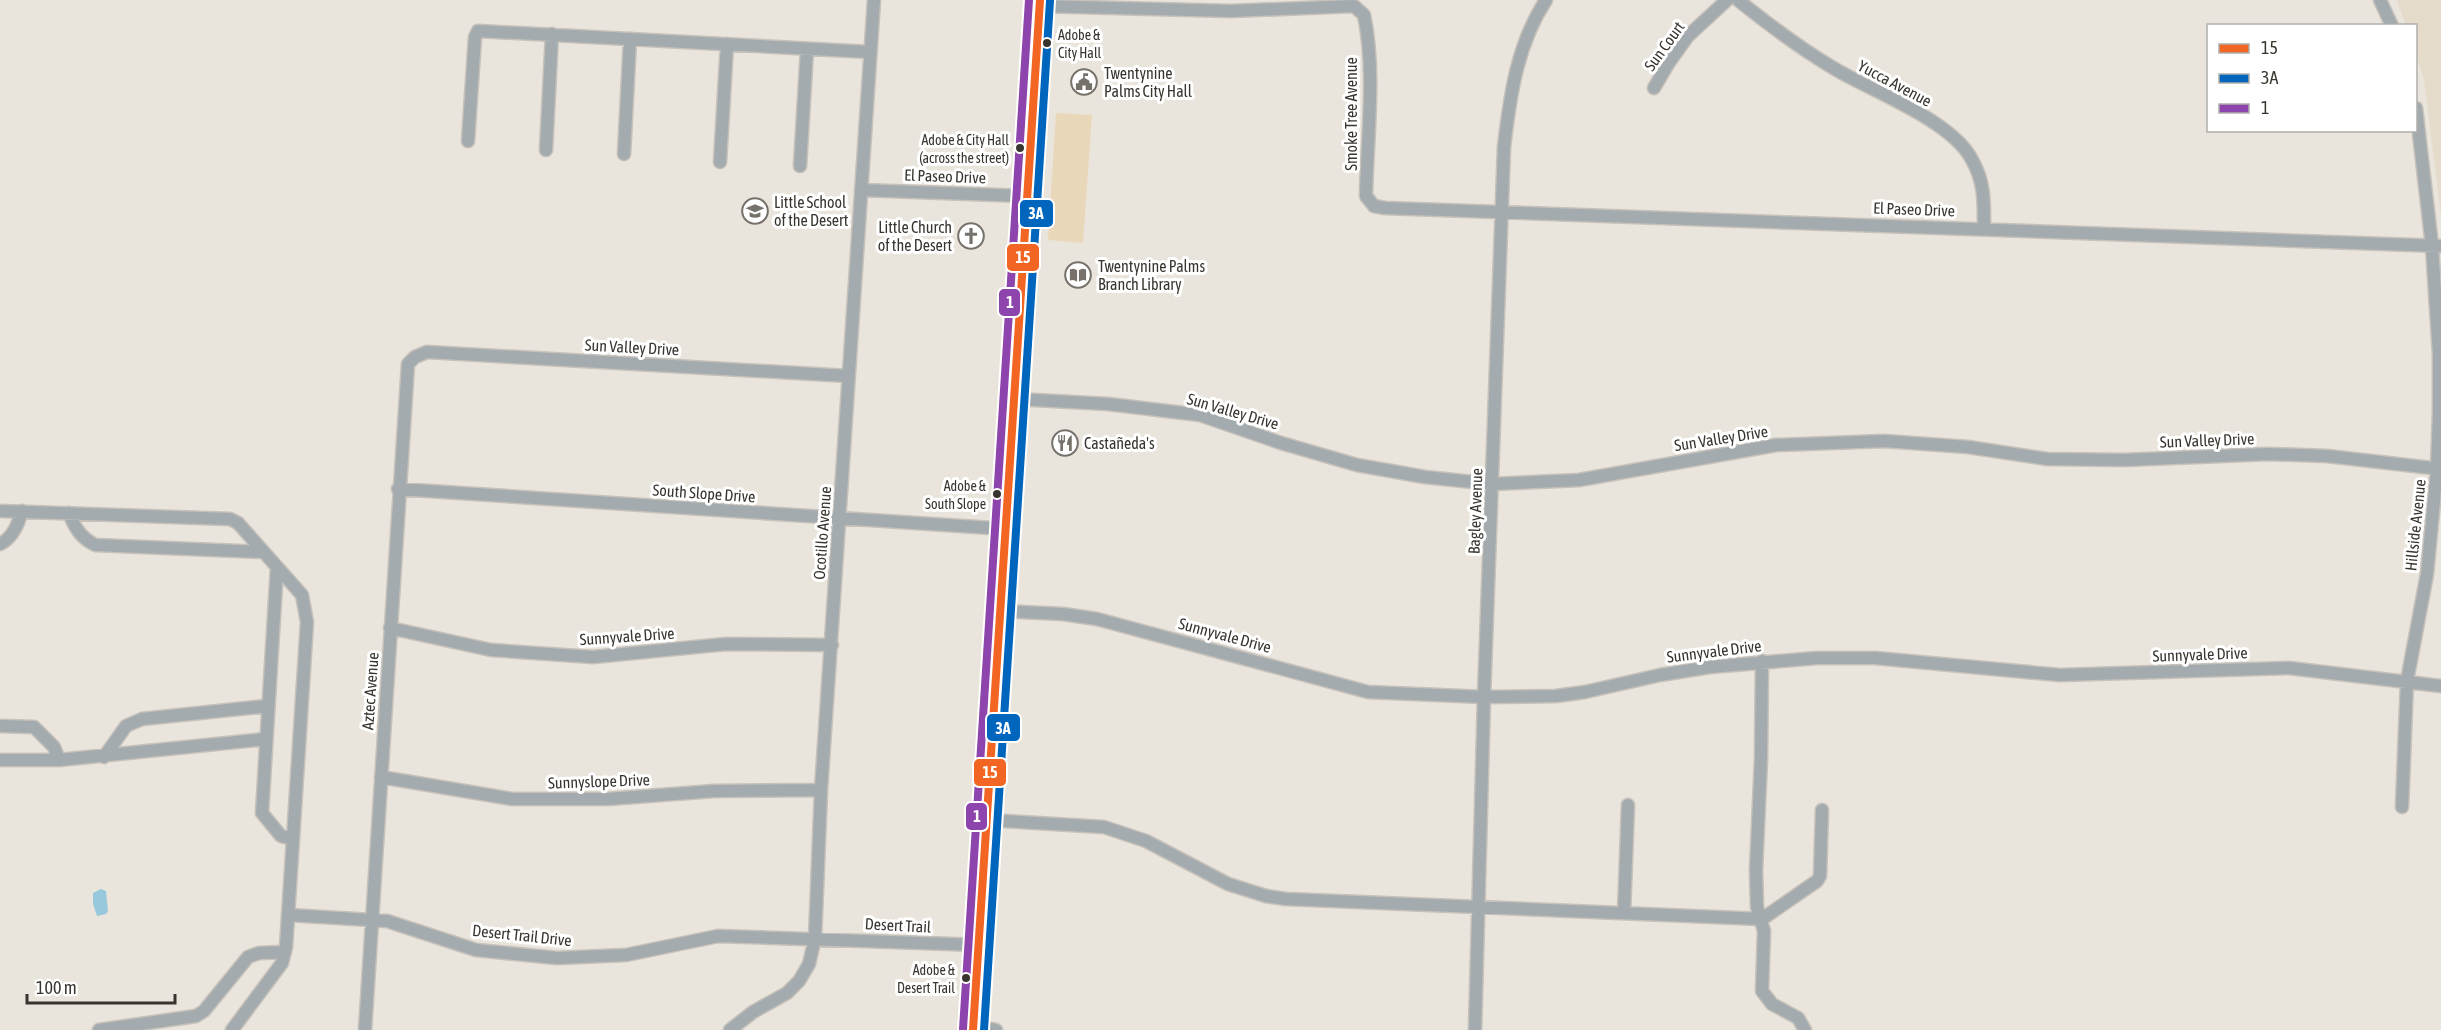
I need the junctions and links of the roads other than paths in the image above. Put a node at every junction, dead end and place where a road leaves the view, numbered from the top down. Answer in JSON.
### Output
{"nodes":[{"id":1,"x":874,"y":0,"type":"edge"},
{"id":2,"x":1546,"y":0,"type":"edge"},
{"id":3,"x":1727,"y":0,"type":"edge"},
{"id":4,"x":1738,"y":0,"type":"edge"},
{"id":5,"x":2380,"y":0,"type":"edge"},
{"id":6,"x":1040,"y":3,"type":"edge"},
{"id":7,"x":2391,"y":24,"type":"edge"},
{"id":8,"x":552,"y":34,"type":"junction"},
{"id":9,"x":630,"y":39,"type":"junction"},
{"id":10,"x":727,"y":44,"type":"junction"},
{"id":11,"x":807,"y":49,"type":"junction"},
{"id":12,"x":870,"y":52,"type":"junction"},
{"id":13,"x":1654,"y":88,"type":"dead end"},
{"id":14,"x":2417,"y":121,"type":"edge"},
{"id":15,"x":468,"y":141,"type":"dead end"},
{"id":16,"x":546,"y":150,"type":"dead end"},
{"id":17,"x":624,"y":154,"type":"dead end"},
{"id":18,"x":720,"y":162,"type":"dead end"},
{"id":19,"x":800,"y":166,"type":"dead end"},
{"id":20,"x":861,"y":190,"type":"junction"},
{"id":21,"x":1028,"y":196,"type":"junction"},
{"id":22,"x":1385,"y":208,"type":"joint"},
{"id":23,"x":1500,"y":212,"type":"junction"},
{"id":24,"x":1984,"y":228,"type":"junction"},
{"id":25,"x":2436,"y":246,"type":"edge"},
{"id":26,"x":415,"y":357,"type":"joint"},
{"id":27,"x":848,"y":376,"type":"junction"},
{"id":28,"x":1015,"y":399,"type":"junction"},
{"id":29,"x":2439,"y":469,"type":"edge"},
{"id":30,"x":1492,"y":484,"type":"junction"},
{"id":31,"x":398,"y":489,"type":"junction"},
{"id":32,"x":0,"y":511,"type":"edge"},
{"id":33,"x":22,"y":511,"type":"junction"},
{"id":34,"x":69,"y":513,"type":"junction"},
{"id":35,"x":840,"y":518,"type":"junction"},
{"id":36,"x":1007,"y":529,"type":"junction"},
{"id":37,"x":0,"y":544,"type":"edge"},
{"id":38,"x":264,"y":552,"type":"junction"},
{"id":39,"x":277,"y":567,"type":"junction"},
{"id":40,"x":1001,"y":611,"type":"junction"},
{"id":41,"x":390,"y":628,"type":"junction"},
{"id":42,"x":832,"y":645,"type":"junction"},
{"id":43,"x":1762,"y":661,"type":"junction"},
{"id":44,"x":2407,"y":681,"type":"junction"},
{"id":45,"x":2441,"y":686,"type":"edge"},
{"id":46,"x":1484,"y":697,"type":"junction"},
{"id":47,"x":267,"y":706,"type":"junction"},
{"id":48,"x":0,"y":726,"type":"edge"},
{"id":49,"x":265,"y":740,"type":"junction"},
{"id":50,"x":104,"y":757,"type":"junction"},
{"id":51,"x":0,"y":760,"type":"edge"},
{"id":52,"x":59,"y":760,"type":"junction"},
{"id":53,"x":381,"y":777,"type":"junction"},
{"id":54,"x":821,"y":790,"type":"junction"},
{"id":55,"x":1628,"y":805,"type":"dead end"},
{"id":56,"x":2402,"y":807,"type":"dead end"},
{"id":57,"x":1822,"y":810,"type":"dead end"},
{"id":58,"x":987,"y":820,"type":"junction"},
{"id":59,"x":293,"y":839,"type":"junction"},
{"id":60,"x":1478,"y":907,"type":"junction"},
{"id":61,"x":1623,"y":913,"type":"junction"},
{"id":62,"x":289,"y":915,"type":"junction"},
{"id":63,"x":372,"y":919,"type":"junction"},
{"id":64,"x":1762,"y":920,"type":"junction"},
{"id":65,"x":815,"y":938,"type":"junction"},
{"id":66,"x":979,"y":945,"type":"junction"},
{"id":67,"x":285,"y":952,"type":"junction"},
{"id":68,"x":973,"y":1027,"type":"edge"},
{"id":69,"x":99,"y":1030,"type":"edge"},
{"id":70,"x":232,"y":1030,"type":"edge"},
{"id":71,"x":365,"y":1030,"type":"edge"},
{"id":72,"x":730,"y":1030,"type":"edge"},
{"id":73,"x":996,"y":1030,"type":"edge"},
{"id":74,"x":1474,"y":1030,"type":"edge"},
{"id":75,"x":1805,"y":1030,"type":"edge"}],
"edges":[{"from":1,"to":12,"type":"street","name":"Ocotillo Avenue"},
{"from":2,"to":23,"type":"street","name":"Bagley Avenue"},
{"from":3,"to":13,"type":"street","name":"Sun Court"},
{"from":4,"to":24,"type":"street","name":"Yucca Avenue"},
{"from":5,"to":7,"type":"street"},
{"from":6,"to":21,"type":"main road"},
{"from":6,"to":22,"type":"street","name":"Smoke Tree Avenue"},
{"from":8,"to":9,"type":"street"},
{"from":8,"to":15,"type":"street"},
{"from":8,"to":16,"type":"street"},
{"from":9,"to":10,"type":"street"},
{"from":9,"to":17,"type":"street"},
{"from":10,"to":11,"type":"street"},
{"from":10,"to":18,"type":"street"},
{"from":11,"to":12,"type":"street"},
{"from":11,"to":19,"type":"street"},
{"from":12,"to":20,"type":"street","name":"Ocotillo Avenue"},
{"from":14,"to":25,"type":"street","name":"Hillside Avenue"},
{"from":20,"to":21,"type":"street","name":"El Paseo Drive"},
{"from":20,"to":27,"type":"street","name":"Ocotillo Avenue"},
{"from":21,"to":28,"type":"main road"},
{"from":22,"to":23,"type":"street","name":"El Paseo Drive"},
{"from":23,"to":24,"type":"street","name":"El Paseo Drive"},
{"from":23,"to":30,"type":"street","name":"Bagley Avenue"},
{"from":24,"to":25,"type":"street","name":"El Paseo Drive"},
{"from":25,"to":29,"type":"street","name":"Hillside Avenue"},
{"from":26,"to":27,"type":"street","name":"Sun Valley Drive"},
{"from":26,"to":31,"type":"street","name":"Aztec Avenue"},
{"from":27,"to":35,"type":"street","name":"Ocotillo Avenue"},
{"from":28,"to":30,"type":"street","name":"Sun Valley Drive"},
{"from":28,"to":36,"type":"main road"},
{"from":29,"to":30,"type":"street","name":"Sun Valley Drive"},
{"from":29,"to":44,"type":"street","name":"Hillside Avenue"},
{"from":30,"to":46,"type":"street","name":"Bagley Avenue"},
{"from":31,"to":35,"type":"street","name":"South Slope Drive"},
{"from":31,"to":41,"type":"street","name":"Aztec Avenue"},
{"from":32,"to":33,"type":"street"},
{"from":33,"to":34,"type":"street"},
{"from":33,"to":37,"type":"street"},
{"from":34,"to":38,"type":"street"},
{"from":34,"to":38,"type":"street"},
{"from":35,"to":36,"type":"street","name":"South Slope Drive"},
{"from":35,"to":42,"type":"street","name":"Ocotillo Avenue"},
{"from":36,"to":40,"type":"main road"},
{"from":38,"to":39,"type":"street"},
{"from":39,"to":47,"type":"street"},
{"from":39,"to":59,"type":"street"},
{"from":40,"to":46,"type":"street","name":"Sunnyvale Drive"},
{"from":40,"to":58,"type":"main road"},
{"from":41,"to":42,"type":"street","name":"Sunnyvale Drive"},
{"from":41,"to":53,"type":"street","name":"Aztec Avenue"},
{"from":42,"to":54,"type":"street","name":"Ocotillo Avenue"},
{"from":43,"to":44,"type":"street","name":"Sunnyvale Drive"},
{"from":43,"to":46,"type":"street","name":"Sunnyvale Drive"},
{"from":43,"to":64,"type":"street"},
{"from":44,"to":45,"type":"street","name":"Sunnyvale Drive"},
{"from":44,"to":56,"type":"street","name":"Hillside Avenue"},
{"from":46,"to":60,"type":"street","name":"Bagley Avenue"},
{"from":47,"to":49,"type":"street"},
{"from":47,"to":50,"type":"street"},
{"from":48,"to":52,"type":"street"},
{"from":49,"to":50,"type":"street"},
{"from":49,"to":59,"type":"street"},
{"from":50,"to":52,"type":"street"},
{"from":51,"to":52,"type":"street"},
{"from":53,"to":54,"type":"street","name":"Sunnyslope Drive"},
{"from":53,"to":63,"type":"street","name":"Aztec Avenue"},
{"from":54,"to":65,"type":"street","name":"Ocotillo Avenue"},
{"from":55,"to":61,"type":"street"},
{"from":57,"to":64,"type":"street"},
{"from":58,"to":60,"type":"street"},
{"from":58,"to":66,"type":"main road"},
{"from":59,"to":62,"type":"street"},
{"from":60,"to":61,"type":"street"},
{"from":60,"to":74,"type":"street","name":"Bagley Avenue"},
{"from":61,"to":64,"type":"street"},
{"from":62,"to":63,"type":"street","name":"Desert Trail Drive"},
{"from":62,"to":67,"type":"street"},
{"from":63,"to":65,"type":"street","name":"Desert Trail Drive"},
{"from":63,"to":71,"type":"street","name":"Aztec Avenue"},
{"from":64,"to":75,"type":"street"},
{"from":65,"to":66,"type":"street","name":"Desert Trail"},
{"from":65,"to":72,"type":"street","name":"Ocotillo Avenue"},
{"from":66,"to":68,"type":"main road"},
{"from":67,"to":69,"type":"street"},
{"from":67,"to":70,"type":"street"},
{"from":68,"to":73,"type":"street"}]}
